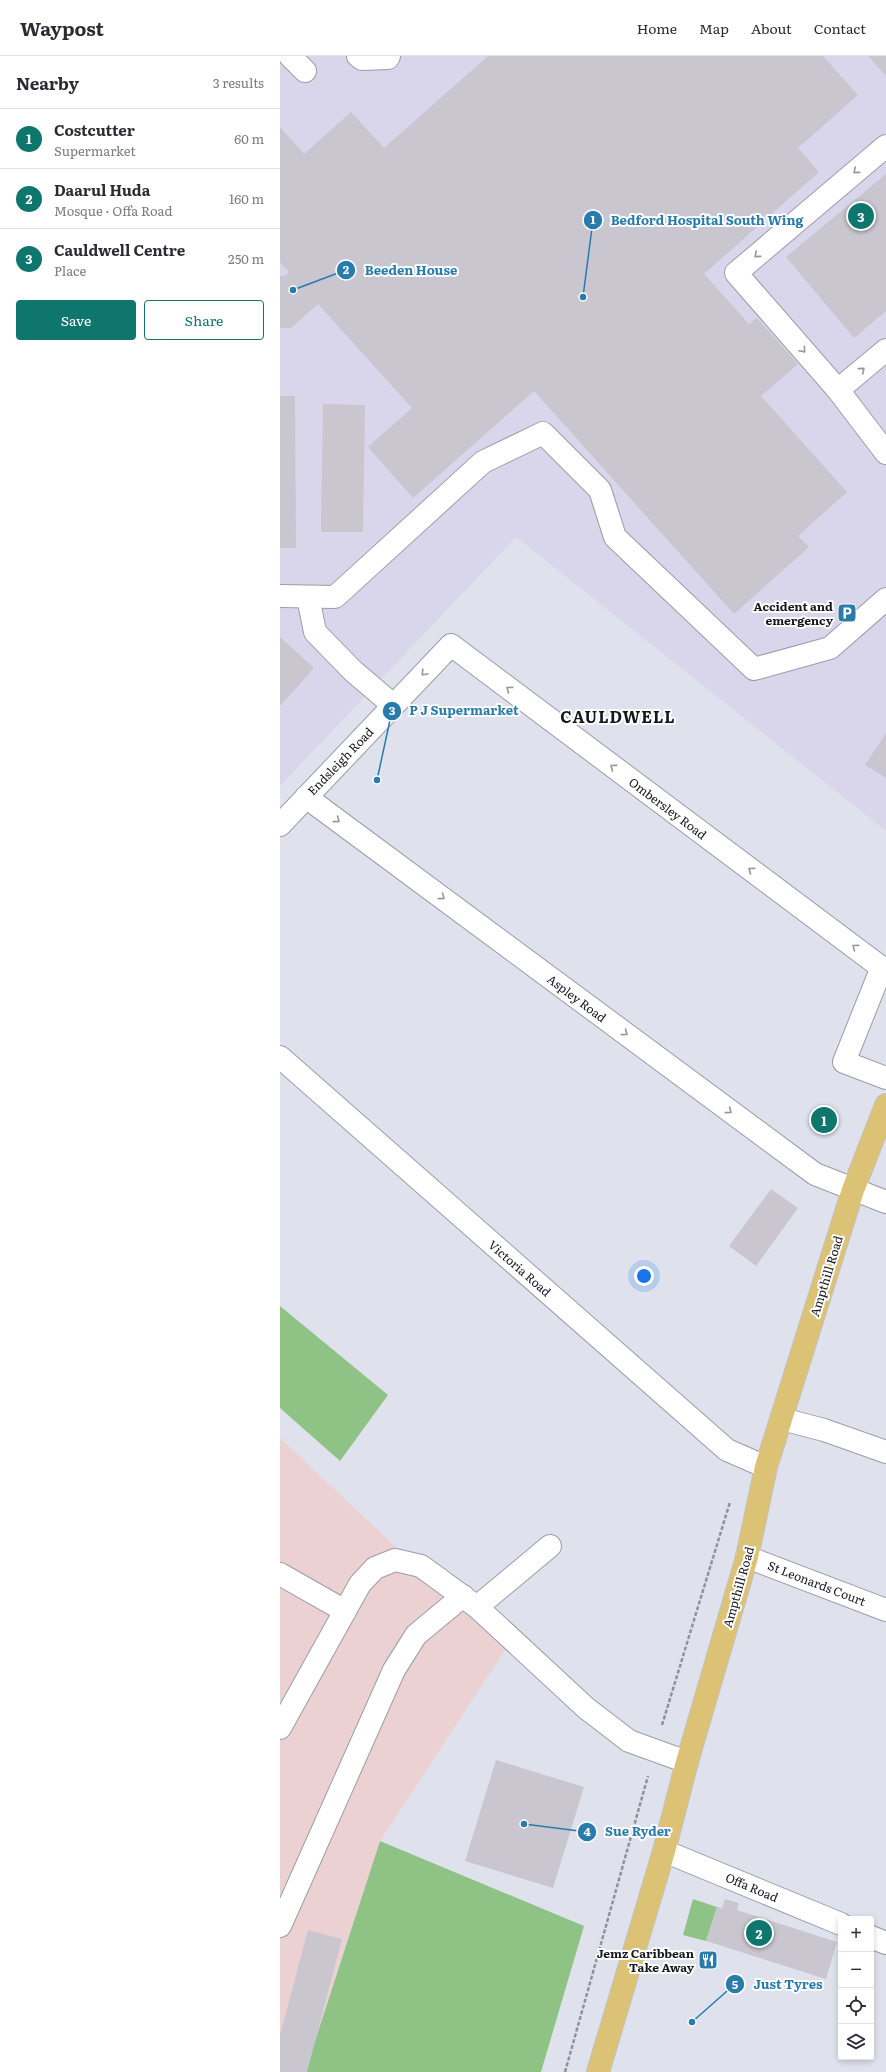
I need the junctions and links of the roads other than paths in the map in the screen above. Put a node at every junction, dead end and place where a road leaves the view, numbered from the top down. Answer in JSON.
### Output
{"nodes":[{"id":1,"x":290,"y":56,"type":"edge"},
{"id":2,"x":358,"y":56,"type":"edge"},
{"id":3,"x":389,"y":56,"type":"edge"},
{"id":4,"x":306,"y":72,"type":"dead end"},
{"id":5,"x":886,"y":146,"type":"edge"},
{"id":6,"x":886,"y":350,"type":"edge"},
{"id":7,"x":838,"y":390,"type":"junction"},
{"id":8,"x":886,"y":453,"type":"edge"},
{"id":9,"x":280,"y":596,"type":"edge"},
{"id":10,"x":308,"y":597,"type":"junction"},
{"id":11,"x":886,"y":599,"type":"edge"},
{"id":12,"x":450,"y":645,"type":"joint"},
{"id":13,"x":394,"y":705,"type":"junction"},
{"id":14,"x":306,"y":797,"type":"junction"},
{"id":15,"x":280,"y":825,"type":"edge"},
{"id":16,"x":884,"y":969,"type":"edge"},
{"id":17,"x":280,"y":1057,"type":"edge"},
{"id":18,"x":886,"y":1078,"type":"edge"},
{"id":19,"x":886,"y":1105,"type":"edge"},
{"id":20,"x":853,"y":1190,"type":"junction"},
{"id":21,"x":886,"y":1202,"type":"edge"},
{"id":22,"x":782,"y":1419,"type":"junction"},
{"id":23,"x":886,"y":1452,"type":"edge"},
{"id":24,"x":766,"y":1467,"type":"junction"},
{"id":25,"x":550,"y":1546,"type":"dead end"},
{"id":26,"x":747,"y":1557,"type":"junction"},
{"id":27,"x":280,"y":1574,"type":"edge"},
{"id":28,"x":470,"y":1602,"type":"junction"},
{"id":29,"x":886,"y":1610,"type":"edge"},
{"id":30,"x":345,"y":1611,"type":"junction"},
{"id":31,"x":280,"y":1728,"type":"edge"},
{"id":32,"x":687,"y":1762,"type":"junction"},
{"id":33,"x":664,"y":1851,"type":"junction"},
{"id":34,"x":838,"y":1923,"type":"edge"},
{"id":35,"x":280,"y":1926,"type":"edge"},
{"id":36,"x":874,"y":1938,"type":"edge"},
{"id":37,"x":886,"y":1943,"type":"edge"},
{"id":38,"x":598,"y":2072,"type":"edge"}],
"edges":[{"from":1,"to":4,"type":"street"},
{"from":2,"to":3,"type":"street"},
{"from":5,"to":7,"type":"street","one_way":true},
{"from":7,"to":6,"type":"street","one_way":true},
{"from":7,"to":8,"type":"street"},
{"from":9,"to":10,"type":"street"},
{"from":10,"to":11,"type":"street"},
{"from":10,"to":13,"type":"street"},
{"from":12,"to":13,"type":"street","name":"Endsleigh Road","one_way":true},
{"from":16,"to":12,"type":"street","name":"Ombersley Road","one_way":true},
{"from":13,"to":14,"type":"street","name":"Endsleigh Road"},
{"from":14,"to":15,"type":"street","name":"Endsleigh Road"},
{"from":14,"to":20,"type":"street","name":"Aspley Road","one_way":true},
{"from":16,"to":18,"type":"street"},
{"from":17,"to":24,"type":"street","name":"Victoria Road"},
{"from":19,"to":20,"type":"main road","name":"Ampthill Road"},
{"from":20,"to":21,"type":"street","name":"Aspley Road"},
{"from":20,"to":22,"type":"main road","name":"Ampthill Road"},
{"from":22,"to":23,"type":"street"},
{"from":22,"to":24,"type":"main road","name":"Ampthill Road"},
{"from":24,"to":26,"type":"main road","name":"Ampthill Road"},
{"from":25,"to":28,"type":"street"},
{"from":26,"to":29,"type":"street","name":"St Leonards Court"},
{"from":26,"to":32,"type":"main road","name":"Ampthill Road"},
{"from":27,"to":30,"type":"street"},
{"from":28,"to":30,"type":"street"},
{"from":28,"to":32,"type":"street"},
{"from":28,"to":35,"type":"street"},
{"from":30,"to":31,"type":"street"},
{"from":32,"to":33,"type":"main road","name":"Ampthill Road"},
{"from":33,"to":34,"type":"street","name":"Offa Road"},
{"from":33,"to":38,"type":"main road","name":"Ampthill Road"},
{"from":36,"to":37,"type":"street"}]}
